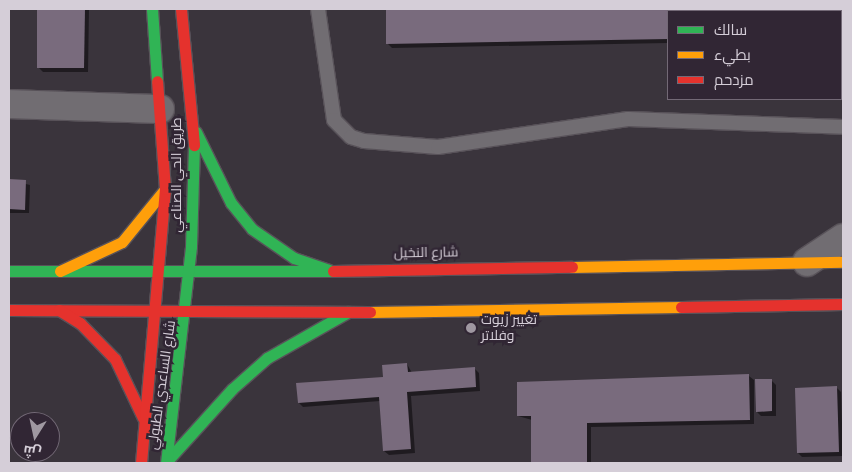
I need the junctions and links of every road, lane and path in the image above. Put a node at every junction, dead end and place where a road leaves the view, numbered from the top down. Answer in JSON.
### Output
{"nodes":[{"id":1,"x":152,"y":9,"type":"edge"},
{"id":2,"x":181,"y":9,"type":"edge"},
{"id":3,"x":318,"y":9,"type":"edge"},
{"id":4,"x":9,"y":104,"type":"edge"},
{"id":5,"x":160,"y":108,"type":"junction"},
{"id":6,"x":194,"y":126,"type":"junction"},
{"id":7,"x":843,"y":127,"type":"edge"},
{"id":8,"x":165,"y":189,"type":"junction"},
{"id":9,"x":843,"y":238,"type":"edge"},
{"id":10,"x":807,"y":262,"type":"junction"},
{"id":11,"x":843,"y":262,"type":"edge"},
{"id":12,"x":329,"y":270,"type":"junction"},
{"id":13,"x":9,"y":271,"type":"edge"},
{"id":14,"x":60,"y":271,"type":"junction"},
{"id":15,"x":161,"y":273,"type":"junction"},
{"id":16,"x":190,"y":273,"type":"junction"},
{"id":17,"x":843,"y":304,"type":"edge"},
{"id":18,"x":9,"y":310,"type":"edge"},
{"id":19,"x":59,"y":310,"type":"junction"},
{"id":20,"x":157,"y":311,"type":"junction"},
{"id":21,"x":187,"y":311,"type":"junction"},
{"id":22,"x":348,"y":312,"type":"junction"},
{"id":23,"x":145,"y":427,"type":"junction"},
{"id":24,"x":166,"y":462,"type":"edge"},
{"id":25,"x":141,"y":463,"type":"edge"}],
"edges":[{"from":1,"to":5,"type":"main road","name":"طريق الحي الصناعي"},
{"from":2,"to":6,"type":"main road","name":"طريق الحي الصناعي"},
{"from":3,"to":7,"type":"lane"},
{"from":4,"to":5,"type":"street"},
{"from":5,"to":8,"type":"main road","name":"طريق الحي الصناعي"},
{"from":6,"to":12,"type":"main road"},
{"from":6,"to":16,"type":"main road","name":"طريق الحي الصناعي"},
{"from":8,"to":14,"type":"main road"},
{"from":8,"to":15,"type":"main road","name":"طريق الحي الصناعي"},
{"from":9,"to":10,"type":"street"},
{"from":10,"to":11,"type":"main road","name":"شارع النخيل"},
{"from":10,"to":12,"type":"main road","name":"شارع النخيل"},
{"from":12,"to":16,"type":"main road","name":"شارع النخيل"},
{"from":13,"to":14,"type":"main road","name":"شارع النخيل"},
{"from":14,"to":15,"type":"main road","name":"شارع النخيل"},
{"from":15,"to":16,"type":"main road","name":"شارع النخيل"},
{"from":15,"to":20,"type":"main road","name":"طريق الحي الصناعي"},
{"from":16,"to":21,"type":"main road","name":"طريق الحي الصناعي"},
{"from":17,"to":22,"type":"main road"},
{"from":18,"to":19,"type":"main road"},
{"from":19,"to":20,"type":"main road"},
{"from":19,"to":23,"type":"main road"},
{"from":20,"to":21,"type":"main road"},
{"from":20,"to":23,"type":"main road","name":"شارع الساعدي الطبولي"},
{"from":21,"to":22,"type":"main road"},
{"from":21,"to":24,"type":"main road","name":"شارع الساعدي الطبولي"},
{"from":22,"to":24,"type":"main road"},
{"from":23,"to":25,"type":"main road","name":"شارع الساعدي الطبولي"}]}
